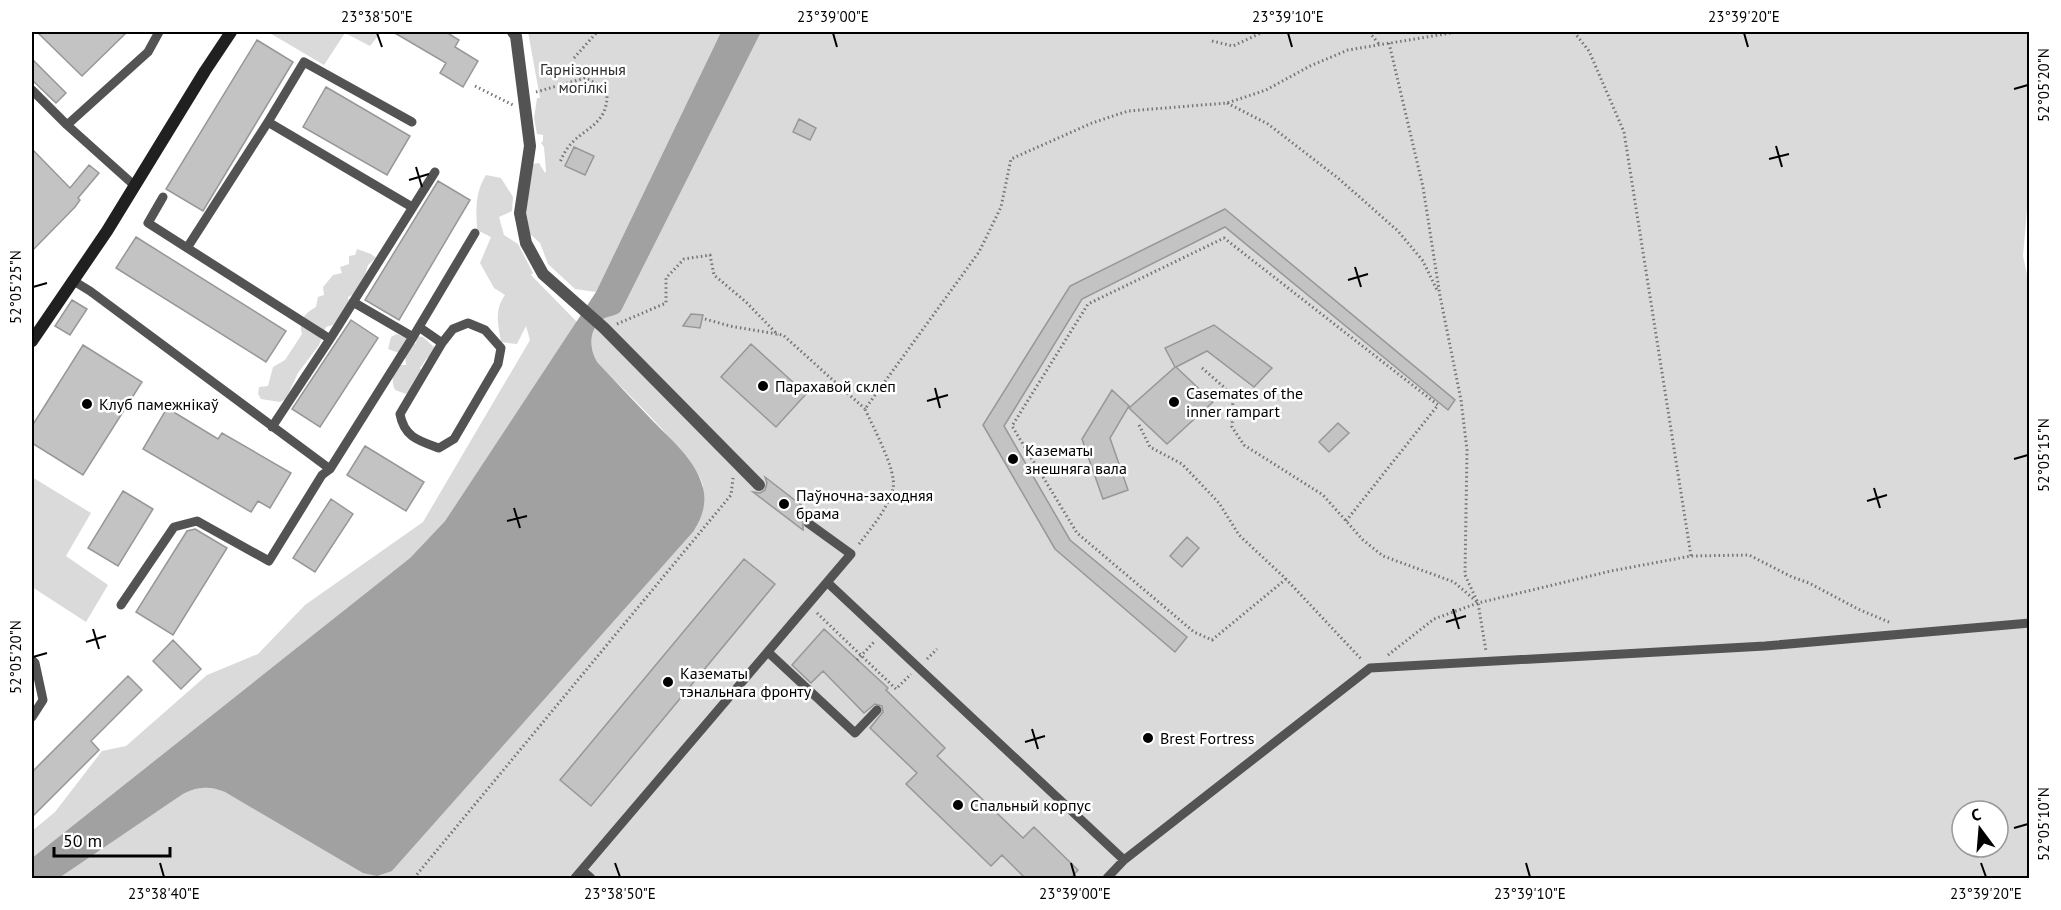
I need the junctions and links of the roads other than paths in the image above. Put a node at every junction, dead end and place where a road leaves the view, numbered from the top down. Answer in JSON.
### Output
{"nodes":[{"id":1,"x":159,"y":32,"type":"edge"},
{"id":2,"x":231,"y":32,"type":"edge"},
{"id":3,"x":513,"y":32,"type":"edge"},
{"id":4,"x":32,"y":90,"type":"edge"},
{"id":5,"x":268,"y":122,"type":"junction"},
{"id":6,"x":412,"y":122,"type":"dead end"},
{"id":7,"x":67,"y":125,"type":"junction"},
{"id":8,"x":435,"y":172,"type":"dead end"},
{"id":9,"x":135,"y":186,"type":"junction"},
{"id":10,"x":163,"y":197,"type":"dead end"},
{"id":11,"x":412,"y":207,"type":"junction"},
{"id":12,"x":475,"y":233,"type":"dead end"},
{"id":13,"x":187,"y":248,"type":"junction"},
{"id":14,"x":72,"y":280,"type":"junction"},
{"id":15,"x":353,"y":302,"type":"junction"},
{"id":16,"x":419,"y":327,"type":"junction"},
{"id":17,"x":413,"y":337,"type":"junction"},
{"id":18,"x":330,"y":339,"type":"junction"},
{"id":19,"x":32,"y":341,"type":"edge"},
{"id":20,"x":442,"y":343,"type":"junction"},
{"id":21,"x":272,"y":427,"type":"junction"},
{"id":22,"x":330,"y":469,"type":"junction"},
{"id":23,"x":759,"y":485,"type":"dead end"},
{"id":24,"x":808,"y":523,"type":"dead end"},
{"id":25,"x":828,"y":583,"type":"junction"},
{"id":26,"x":121,"y":605,"type":"dead end"},
{"id":27,"x":2030,"y":623,"type":"edge"},
{"id":28,"x":769,"y":653,"type":"junction"},
{"id":29,"x":32,"y":660,"type":"edge"},
{"id":30,"x":877,"y":710,"type":"dead end"},
{"id":31,"x":32,"y":717,"type":"edge"},
{"id":32,"x":1124,"y":860,"type":"junction"},
{"id":33,"x":582,"y":870,"type":"junction"},
{"id":34,"x":575,"y":879,"type":"edge"},
{"id":35,"x":591,"y":879,"type":"edge"},
{"id":36,"x":1107,"y":879,"type":"edge"}],
"edges":[{"from":1,"to":7,"type":"lane"},
{"from":2,"to":9,"type":"main road"},
{"from":3,"to":23,"type":"street"},
{"from":4,"to":7,"type":"lane"},
{"from":5,"to":6,"type":"lane"},
{"from":5,"to":11,"type":"lane"},
{"from":5,"to":13,"type":"lane"},
{"from":7,"to":9,"type":"lane"},
{"from":8,"to":11,"type":"lane"},
{"from":9,"to":14,"type":"main road"},
{"from":10,"to":13,"type":"lane"},
{"from":11,"to":15,"type":"lane"},
{"from":12,"to":16,"type":"lane"},
{"from":13,"to":18,"type":"lane"},
{"from":14,"to":19,"type":"main road"},
{"from":14,"to":21,"type":"lane"},
{"from":15,"to":17,"type":"lane"},
{"from":15,"to":18,"type":"lane"},
{"from":16,"to":17,"type":"lane"},
{"from":16,"to":20,"type":"lane"},
{"from":17,"to":22,"type":"lane"},
{"from":18,"to":21,"type":"lane"},
{"from":20,"to":20,"type":"lane"},
{"from":21,"to":22,"type":"lane"},
{"from":22,"to":26,"type":"lane"},
{"from":24,"to":25,"type":"lane"},
{"from":25,"to":28,"type":"lane"},
{"from":25,"to":32,"type":"lane"},
{"from":27,"to":32,"type":"lane"},
{"from":28,"to":30,"type":"lane"},
{"from":28,"to":33,"type":"lane"},
{"from":29,"to":31,"type":"lane"},
{"from":32,"to":36,"type":"lane"},
{"from":33,"to":34,"type":"lane"},
{"from":33,"to":35,"type":"lane"}]}
